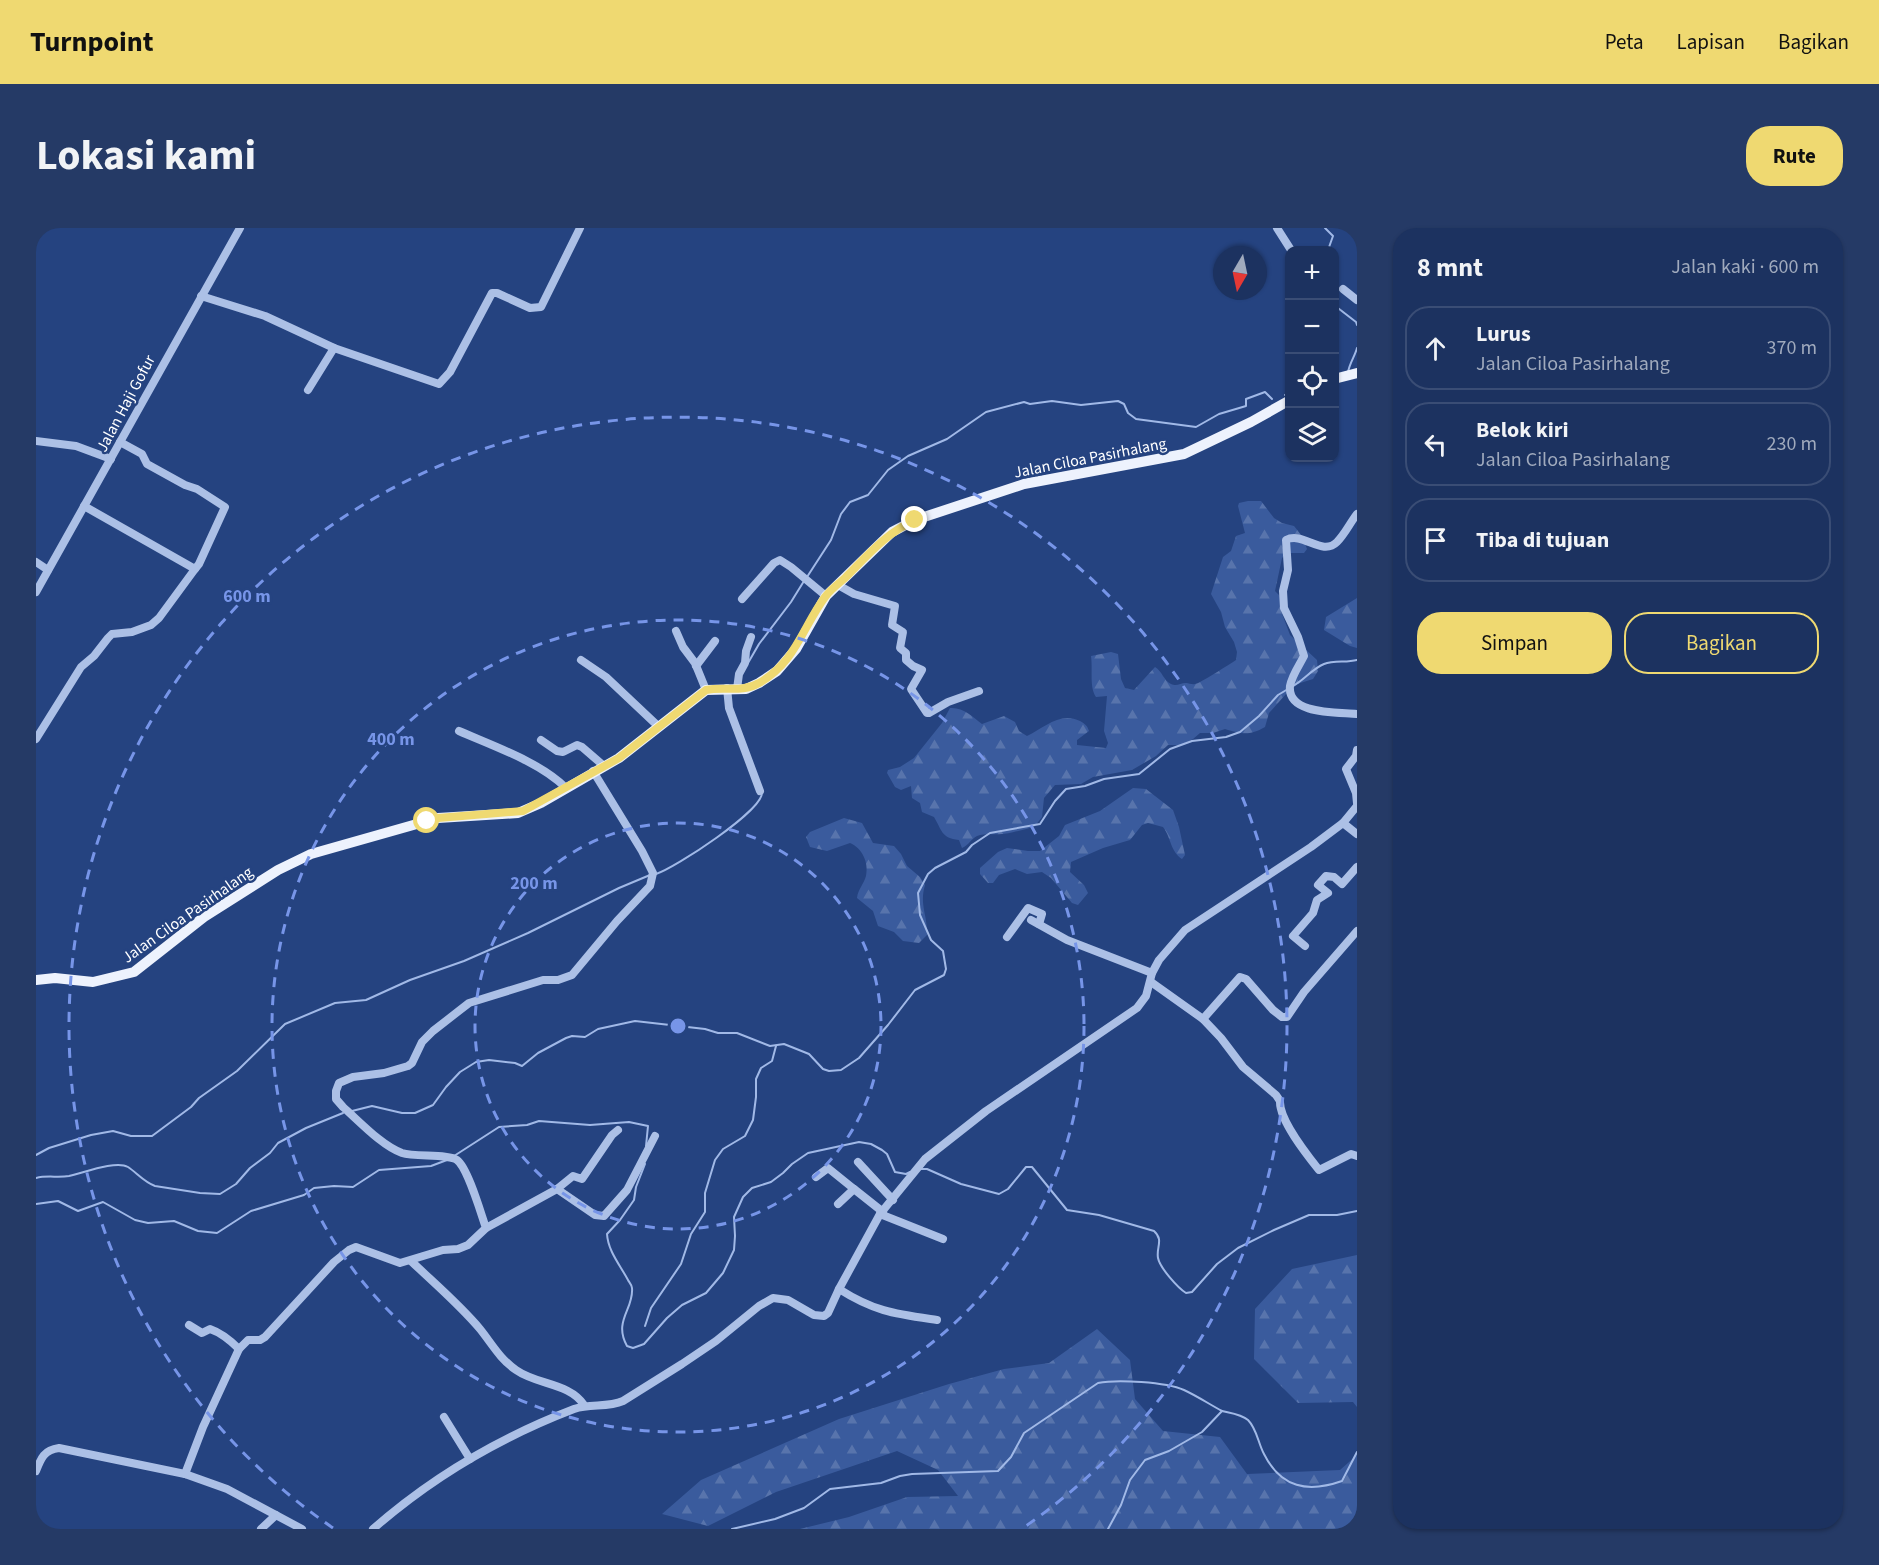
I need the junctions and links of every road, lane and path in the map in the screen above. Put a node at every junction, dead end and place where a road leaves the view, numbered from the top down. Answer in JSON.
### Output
{"nodes":[{"id":1,"x":240,"y":228,"type":"edge"},
{"id":2,"x":580,"y":228,"type":"edge"},
{"id":3,"x":1277,"y":228,"type":"edge"},
{"id":4,"x":1288,"y":246,"type":"edge"},
{"id":5,"x":1343,"y":289,"type":"dead end"},
{"id":6,"x":201,"y":296,"type":"junction"},
{"id":7,"x":1357,"y":300,"type":"edge"},
{"id":8,"x":334,"y":348,"type":"junction"},
{"id":9,"x":1357,"y":373,"type":"edge"},
{"id":10,"x":1339,"y":378,"type":"edge"},
{"id":11,"x":308,"y":390,"type":"dead end"},
{"id":12,"x":1285,"y":403,"type":"edge"},
{"id":13,"x":36,"y":441,"type":"edge"},
{"id":14,"x":120,"y":442,"type":"junction"},
{"id":15,"x":111,"y":459,"type":"junction"},
{"id":16,"x":84,"y":506,"type":"junction"},
{"id":17,"x":1357,"y":514,"type":"edge"},
{"id":18,"x":36,"y":562,"type":"edge"},
{"id":19,"x":195,"y":569,"type":"junction"},
{"id":20,"x":48,"y":570,"type":"junction"},
{"id":21,"x":838,"y":585,"type":"junction"},
{"id":22,"x":36,"y":592,"type":"edge"},
{"id":23,"x":826,"y":596,"type":"junction"},
{"id":24,"x":742,"y":599,"type":"dead end"},
{"id":25,"x":676,"y":631,"type":"dead end"},
{"id":26,"x":750,"y":637,"type":"dead end"},
{"id":27,"x":715,"y":641,"type":"dead end"},
{"id":28,"x":581,"y":660,"type":"dead end"},
{"id":29,"x":696,"y":666,"type":"junction"},
{"id":30,"x":732,"y":689,"type":"junction"},
{"id":31,"x":706,"y":690,"type":"junction"},
{"id":32,"x":979,"y":691,"type":"dead end"},
{"id":33,"x":1357,"y":714,"type":"edge"},
{"id":34,"x":659,"y":727,"type":"junction"},
{"id":35,"x":459,"y":731,"type":"dead end"},
{"id":36,"x":36,"y":739,"type":"edge"},
{"id":37,"x":541,"y":740,"type":"dead end"},
{"id":38,"x":1357,"y":750,"type":"edge"},
{"id":39,"x":599,"y":768,"type":"junction"},
{"id":40,"x":566,"y":788,"type":"junction"},
{"id":41,"x":760,"y":791,"type":"dead end"},
{"id":42,"x":1357,"y":805,"type":"edge"},
{"id":43,"x":1343,"y":823,"type":"junction"},
{"id":44,"x":1357,"y":834,"type":"edge"},
{"id":45,"x":1357,"y":867,"type":"edge"},
{"id":46,"x":1357,"y":931,"type":"edge"},
{"id":47,"x":1007,"y":937,"type":"dead end"},
{"id":48,"x":1305,"y":946,"type":"dead end"},
{"id":49,"x":1152,"y":978,"type":"junction"},
{"id":50,"x":36,"y":980,"type":"edge"},
{"id":51,"x":1203,"y":1019,"type":"junction"},
{"id":52,"x":618,"y":1130,"type":"dead end"},
{"id":53,"x":655,"y":1137,"type":"dead end"},
{"id":54,"x":1357,"y":1155,"type":"edge"},
{"id":55,"x":858,"y":1162,"type":"dead end"},
{"id":56,"x":816,"y":1177,"type":"dead end"},
{"id":57,"x":557,"y":1189,"type":"junction"},
{"id":58,"x":854,"y":1189,"type":"junction"},
{"id":59,"x":893,"y":1200,"type":"junction"},
{"id":60,"x":838,"y":1204,"type":"dead end"},
{"id":61,"x":881,"y":1213,"type":"junction"},
{"id":62,"x":486,"y":1228,"type":"junction"},
{"id":63,"x":943,"y":1239,"type":"dead end"},
{"id":64,"x":411,"y":1261,"type":"junction"},
{"id":65,"x":839,"y":1289,"type":"junction"},
{"id":66,"x":937,"y":1320,"type":"dead end"},
{"id":67,"x":189,"y":1325,"type":"dead end"},
{"id":68,"x":239,"y":1349,"type":"junction"},
{"id":69,"x":584,"y":1405,"type":"junction"},
{"id":70,"x":444,"y":1417,"type":"dead end"},
{"id":71,"x":39,"y":1455,"type":"edge"},
{"id":72,"x":470,"y":1459,"type":"junction"},
{"id":73,"x":36,"y":1471,"type":"edge"},
{"id":74,"x":185,"y":1474,"type":"junction"},
{"id":75,"x":276,"y":1515,"type":"junction"},
{"id":76,"x":261,"y":1529,"type":"edge"},
{"id":77,"x":302,"y":1529,"type":"edge"},
{"id":78,"x":373,"y":1529,"type":"edge"}],
"edges":[{"from":1,"to":6,"type":"street","name":"Jalan Haji Gofur"},
{"from":2,"to":8,"type":"street"},
{"from":3,"to":4,"type":"street"},
{"from":5,"to":7,"type":"street"},
{"from":6,"to":8,"type":"street"},
{"from":6,"to":14,"type":"street","name":"Jalan Haji Gofur"},
{"from":8,"to":11,"type":"street"},
{"from":9,"to":10,"type":"main road"},
{"from":12,"to":21,"type":"main road","name":"Jalan Ciloa Pasirhalang"},
{"from":13,"to":15,"type":"street"},
{"from":14,"to":15,"type":"street","name":"Jalan Haji Gofur"},
{"from":14,"to":19,"type":"street"},
{"from":15,"to":16,"type":"street","name":"Jalan Haji Gofur"},
{"from":16,"to":19,"type":"street"},
{"from":16,"to":20,"type":"street","name":"Jalan Haji Gofur"},
{"from":17,"to":33,"type":"street"},
{"from":18,"to":20,"type":"street"},
{"from":19,"to":36,"type":"street"},
{"from":20,"to":22,"type":"street","name":"Jalan Haji Gofur"},
{"from":21,"to":23,"type":"main road","name":"Jalan Ciloa Pasirhalang"},
{"from":21,"to":32,"type":"street"},
{"from":23,"to":24,"type":"street"},
{"from":23,"to":30,"type":"main road","name":"Jalan Ciloa Pasirhalang"},
{"from":25,"to":29,"type":"street"},
{"from":26,"to":30,"type":"street"},
{"from":27,"to":29,"type":"street"},
{"from":28,"to":34,"type":"street"},
{"from":29,"to":31,"type":"street"},
{"from":30,"to":31,"type":"main road","name":"Jalan Ciloa Pasirhalang"},
{"from":30,"to":41,"type":"street"},
{"from":31,"to":34,"type":"main road","name":"Jalan Ciloa Pasirhalang"},
{"from":34,"to":39,"type":"main road","name":"Jalan Ciloa Pasirhalang"},
{"from":35,"to":40,"type":"street"},
{"from":37,"to":39,"type":"street"},
{"from":38,"to":42,"type":"street"},
{"from":39,"to":40,"type":"main road","name":"Jalan Ciloa Pasirhalang"},
{"from":39,"to":62,"type":"street"},
{"from":40,"to":50,"type":"main road","name":"Jalan Ciloa Pasirhalang"},
{"from":42,"to":43,"type":"street"},
{"from":43,"to":44,"type":"street"},
{"from":43,"to":49,"type":"street"},
{"from":45,"to":48,"type":"street"},
{"from":46,"to":51,"type":"street"},
{"from":47,"to":49,"type":"street"},
{"from":49,"to":51,"type":"street"},
{"from":49,"to":59,"type":"street"},
{"from":51,"to":54,"type":"street"},
{"from":52,"to":57,"type":"street"},
{"from":53,"to":57,"type":"street"},
{"from":55,"to":59,"type":"street"},
{"from":56,"to":58,"type":"street"},
{"from":57,"to":62,"type":"street"},
{"from":58,"to":60,"type":"street"},
{"from":58,"to":61,"type":"street"},
{"from":59,"to":61,"type":"street"},
{"from":61,"to":63,"type":"street"},
{"from":61,"to":65,"type":"street"},
{"from":62,"to":64,"type":"street"},
{"from":64,"to":68,"type":"street"},
{"from":64,"to":69,"type":"street"},
{"from":65,"to":66,"type":"street"},
{"from":65,"to":69,"type":"street"},
{"from":67,"to":68,"type":"street"},
{"from":68,"to":74,"type":"street"},
{"from":69,"to":72,"type":"street"},
{"from":70,"to":72,"type":"street"},
{"from":71,"to":73,"type":"street"},
{"from":71,"to":74,"type":"street"},
{"from":72,"to":78,"type":"street"},
{"from":74,"to":75,"type":"street"},
{"from":75,"to":76,"type":"street"},
{"from":75,"to":77,"type":"street"}]}
